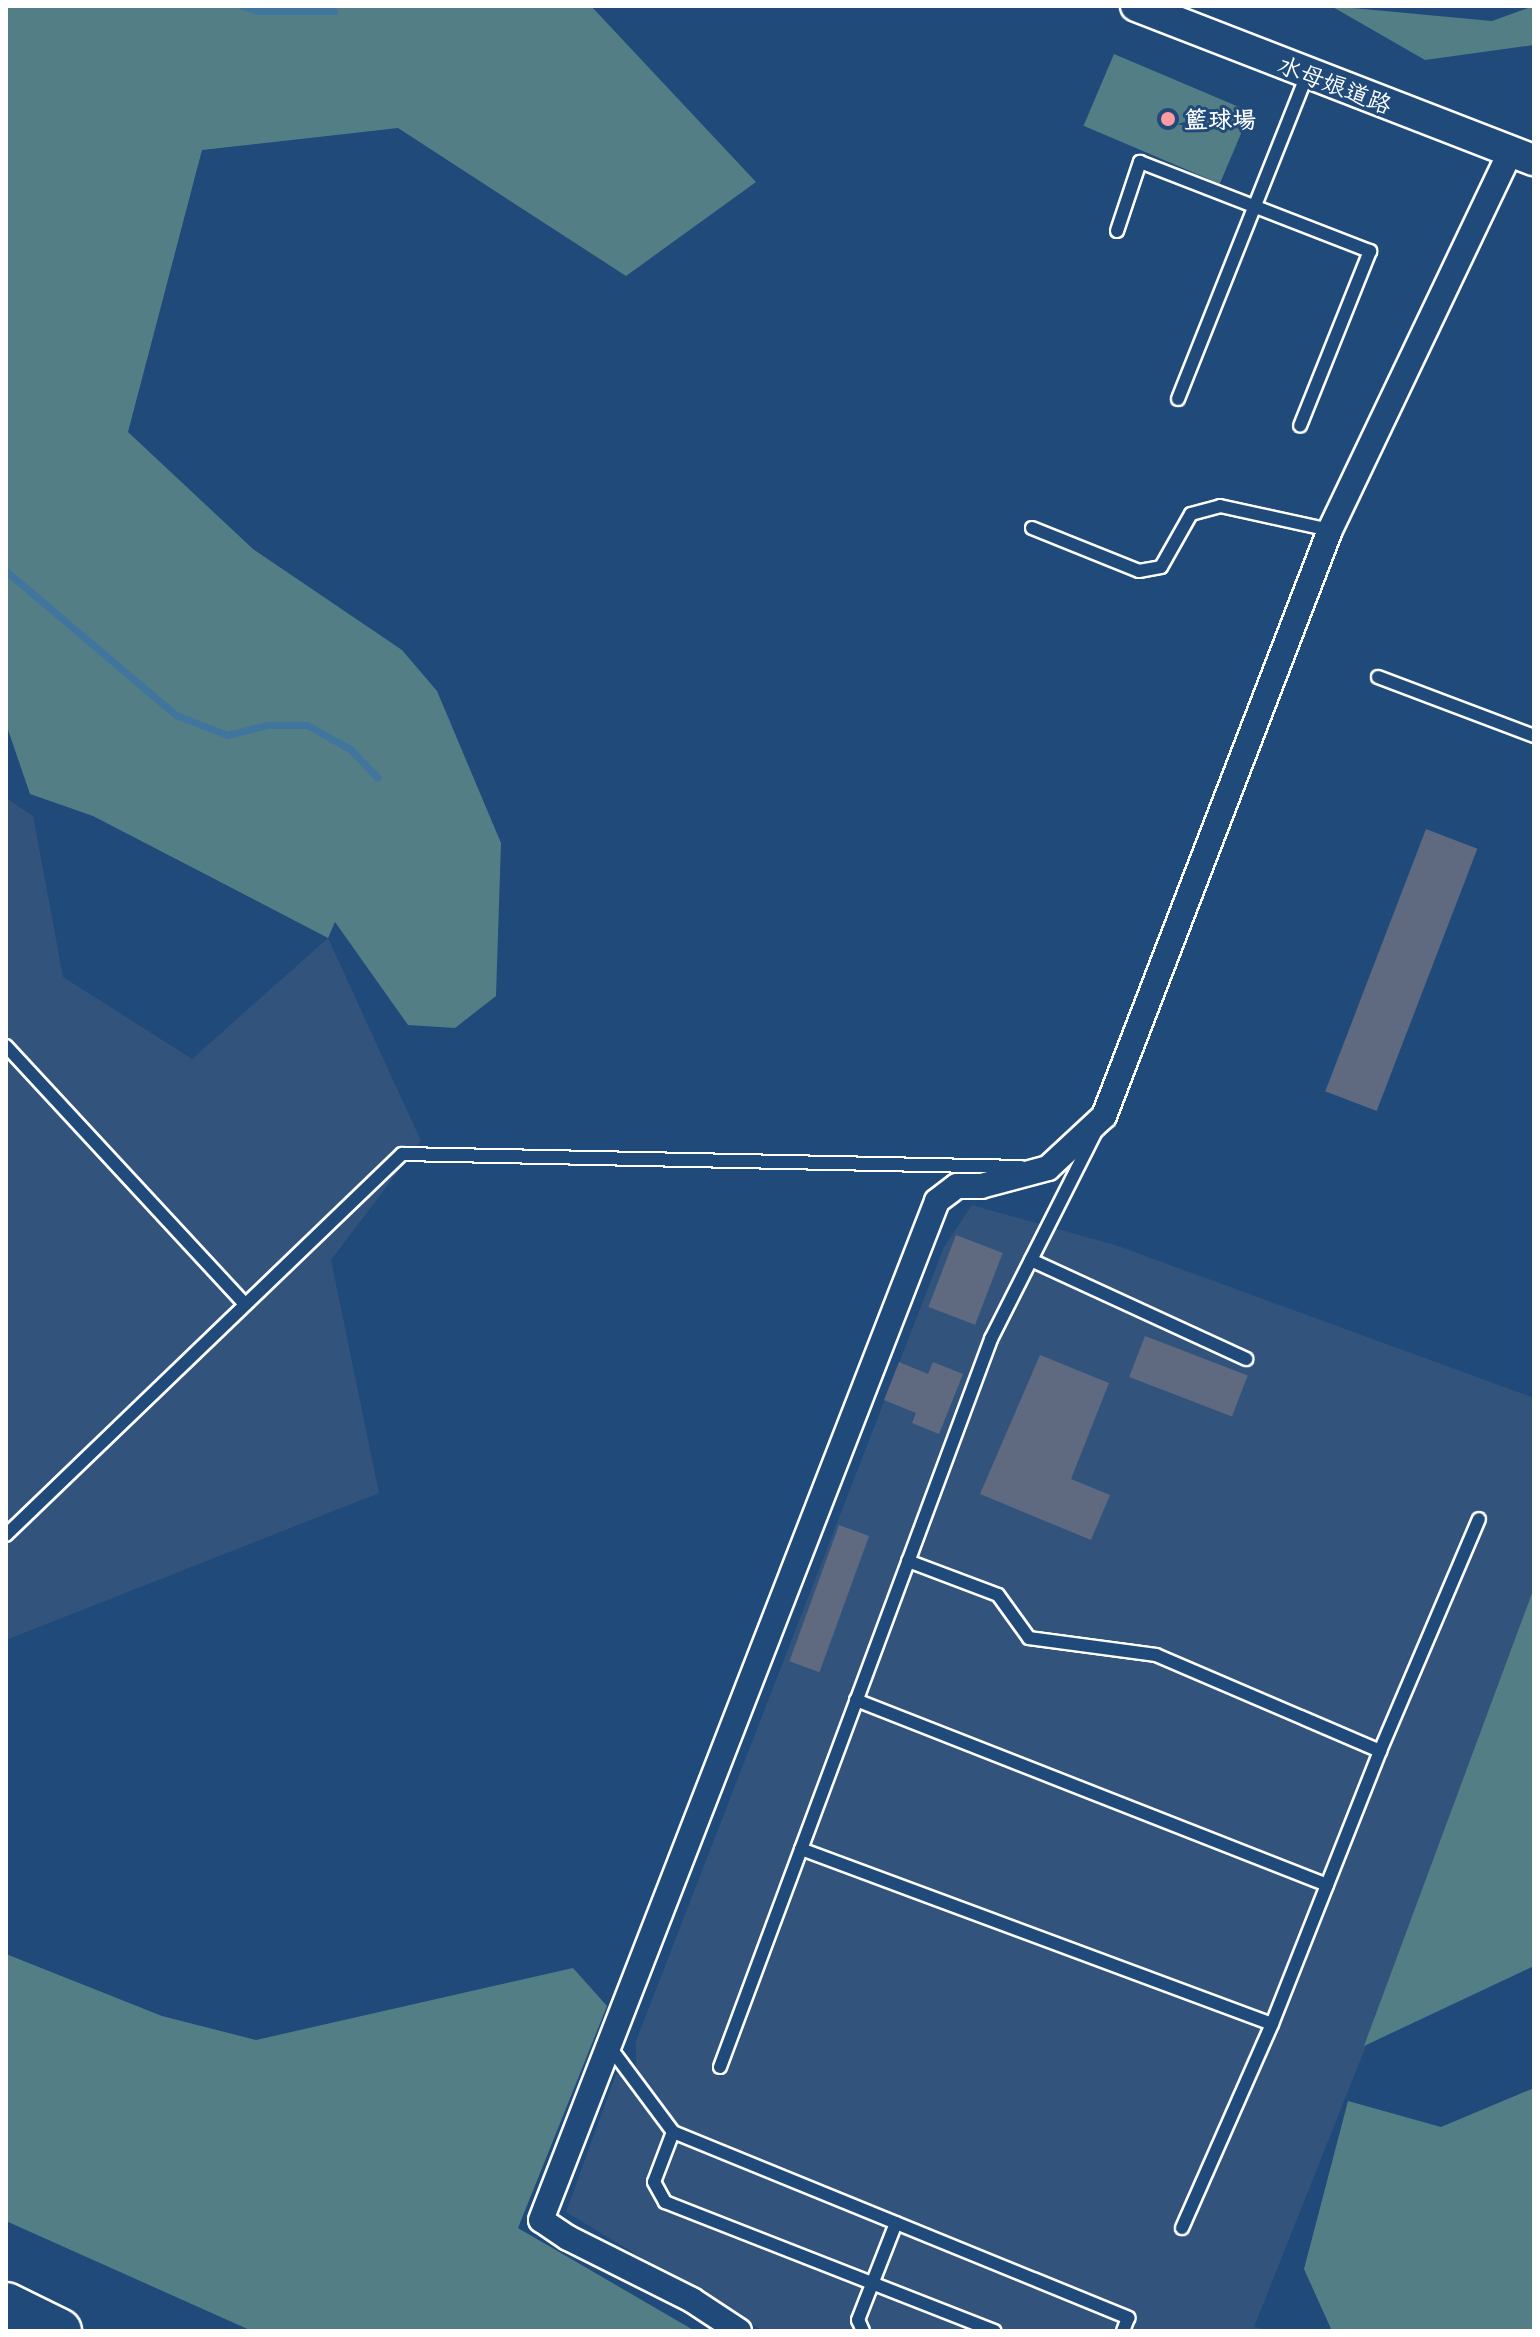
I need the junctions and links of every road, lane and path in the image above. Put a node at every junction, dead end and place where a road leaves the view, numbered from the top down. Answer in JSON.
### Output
{"nodes":[{"id":1,"x":1136,"y":6,"type":"edge"},
{"id":2,"x":1308,"y":73,"type":"junction"},
{"id":3,"x":1522,"y":156,"type":"edge"},
{"id":4,"x":1254,"y":205,"type":"junction"},
{"id":5,"x":1117,"y":231,"type":"dead end"},
{"id":6,"x":1178,"y":399,"type":"dead end"},
{"id":7,"x":1300,"y":426,"type":"dead end"},
{"id":8,"x":1032,"y":528,"type":"dead end"},
{"id":9,"x":1330,"y":530,"type":"junction"},
{"id":10,"x":1378,"y":677,"type":"dead end"},
{"id":11,"x":1534,"y":736,"type":"edge"},
{"id":12,"x":6,"y":1046,"type":"edge"},
{"id":13,"x":17,"y":1057,"type":"junction"},
{"id":14,"x":6,"y":1068,"type":"edge"},
{"id":15,"x":1104,"y":1116,"type":"junction"},
{"id":16,"x":1048,"y":1168,"type":"junction"},
{"id":17,"x":1031,"y":1260,"type":"junction"},
{"id":18,"x":243,"y":1302,"type":"junction"},
{"id":19,"x":1246,"y":1359,"type":"dead end"},
{"id":20,"x":1479,"y":1519,"type":"dead end"},
{"id":21,"x":6,"y":1535,"type":"edge"},
{"id":22,"x":908,"y":1561,"type":"junction"},
{"id":23,"x":856,"y":1700,"type":"junction"},
{"id":24,"x":1380,"y":1751,"type":"junction"},
{"id":25,"x":801,"y":1849,"type":"junction"},
{"id":26,"x":1327,"y":1885,"type":"junction"},
{"id":27,"x":1272,"y":2024,"type":"junction"},
{"id":28,"x":609,"y":2046,"type":"junction"},
{"id":29,"x":720,"y":2067,"type":"dead end"},
{"id":30,"x":673,"y":2132,"type":"junction"},
{"id":31,"x":896,"y":2223,"type":"junction"},
{"id":32,"x":1182,"y":2228,"type":"dead end"},
{"id":33,"x":872,"y":2283,"type":"junction"},
{"id":34,"x":6,"y":2305,"type":"edge"},
{"id":35,"x":59,"y":2331,"type":"edge"},
{"id":36,"x":739,"y":2331,"type":"edge"},
{"id":37,"x":863,"y":2331,"type":"edge"},
{"id":38,"x":995,"y":2331,"type":"edge"},
{"id":39,"x":1123,"y":2331,"type":"edge"}],
"edges":[{"from":1,"to":2,"type":"street","name":"水母娘道路"},
{"from":2,"to":3,"type":"street","name":"水母娘道路"},
{"from":2,"to":4,"type":"lane"},
{"from":3,"to":9,"type":"street"},
{"from":4,"to":5,"type":"lane"},
{"from":4,"to":6,"type":"lane"},
{"from":4,"to":7,"type":"lane"},
{"from":8,"to":9,"type":"lane"},
{"from":9,"to":15,"type":"street"},
{"from":10,"to":11,"type":"lane"},
{"from":12,"to":13,"type":"lane"},
{"from":13,"to":14,"type":"lane"},
{"from":13,"to":18,"type":"lane"},
{"from":15,"to":16,"type":"street"},
{"from":15,"to":17,"type":"lane"},
{"from":16,"to":18,"type":"lane"},
{"from":16,"to":28,"type":"street"},
{"from":17,"to":19,"type":"lane"},
{"from":17,"to":22,"type":"lane"},
{"from":18,"to":21,"type":"lane"},
{"from":20,"to":24,"type":"lane"},
{"from":22,"to":23,"type":"lane"},
{"from":22,"to":24,"type":"lane"},
{"from":23,"to":25,"type":"lane"},
{"from":23,"to":26,"type":"lane"},
{"from":24,"to":26,"type":"lane"},
{"from":25,"to":27,"type":"lane"},
{"from":25,"to":29,"type":"lane"},
{"from":26,"to":27,"type":"lane"},
{"from":27,"to":32,"type":"lane"},
{"from":28,"to":30,"type":"lane"},
{"from":28,"to":36,"type":"street"},
{"from":30,"to":31,"type":"lane"},
{"from":30,"to":33,"type":"lane"},
{"from":31,"to":33,"type":"lane"},
{"from":31,"to":39,"type":"lane"},
{"from":33,"to":37,"type":"lane"},
{"from":33,"to":38,"type":"lane"},
{"from":34,"to":35,"type":"highway"}]}
